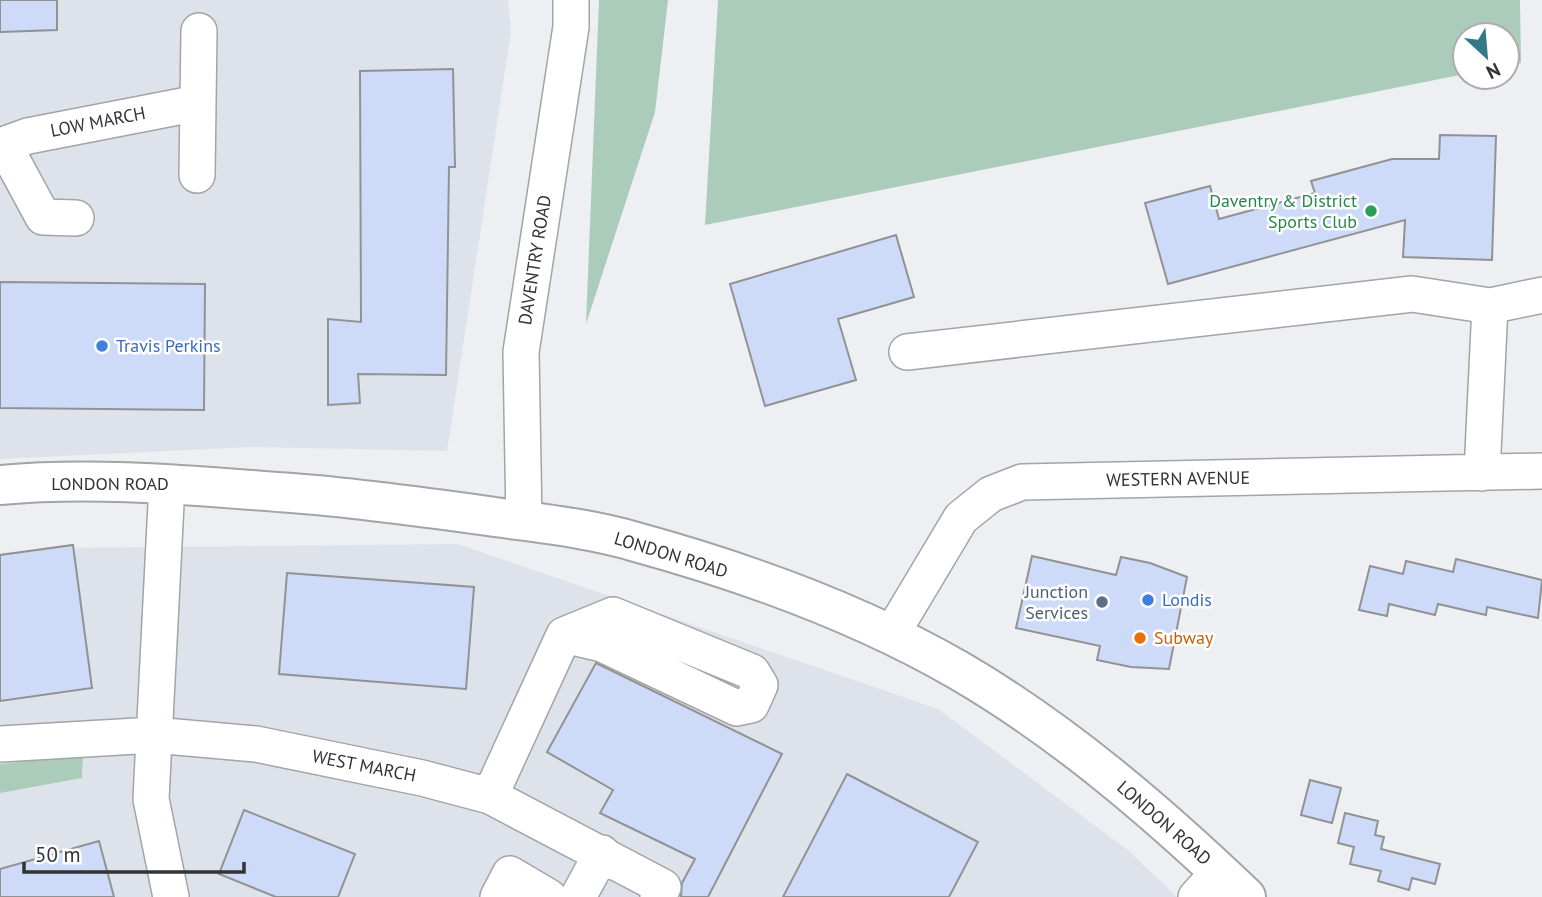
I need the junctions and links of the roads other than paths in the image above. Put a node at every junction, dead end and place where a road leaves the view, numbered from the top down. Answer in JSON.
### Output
{"nodes":[{"id":1,"x":571,"y":0,"type":"edge"},
{"id":2,"x":199,"y":30,"type":"dead end"},
{"id":3,"x":198,"y":103,"type":"junction"},
{"id":4,"x":2,"y":145,"type":"edge"},
{"id":5,"x":197,"y":175,"type":"dead end"},
{"id":6,"x":76,"y":218,"type":"dead end"},
{"id":7,"x":1542,"y":295,"type":"edge"},
{"id":8,"x":1490,"y":306,"type":"junction"},
{"id":9,"x":908,"y":352,"type":"dead end"},
{"id":10,"x":1542,"y":471,"type":"edge"},
{"id":11,"x":1482,"y":472,"type":"junction"},
{"id":12,"x":167,"y":484,"type":"junction"},
{"id":13,"x":0,"y":485,"type":"edge"},
{"id":14,"x":524,"y":521,"type":"junction"},
{"id":15,"x":564,"y":635,"type":"junction"},
{"id":16,"x":891,"y":635,"type":"junction"},
{"id":17,"x":154,"y":735,"type":"junction"},
{"id":18,"x":0,"y":744,"type":"edge"},
{"id":19,"x":490,"y":796,"type":"junction"},
{"id":20,"x":602,"y":853,"type":"junction"},
{"id":21,"x":1220,"y":889,"type":"edge"},
{"id":22,"x":171,"y":897,"type":"edge"},
{"id":23,"x":498,"y":897,"type":"edge"},
{"id":24,"x":549,"y":897,"type":"edge"},
{"id":25,"x":578,"y":897,"type":"edge"},
{"id":26,"x":658,"y":897,"type":"edge"}],
"edges":[{"from":1,"to":14,"type":"street","name":"DAVENTRY ROAD"},
{"from":2,"to":3,"type":"street"},
{"from":3,"to":4,"type":"street","name":"LOW MARCH"},
{"from":3,"to":5,"type":"street"},
{"from":4,"to":6,"type":"street"},
{"from":7,"to":8,"type":"street"},
{"from":8,"to":9,"type":"street"},
{"from":8,"to":11,"type":"street"},
{"from":10,"to":11,"type":"street","name":"WESTERN AVENUE"},
{"from":11,"to":16,"type":"street","name":"WESTERN AVENUE"},
{"from":12,"to":13,"type":"main road","name":"LONDON ROAD"},
{"from":12,"to":14,"type":"main road","name":"LONDON ROAD"},
{"from":12,"to":17,"type":"street"},
{"from":14,"to":16,"type":"main road","name":"LONDON ROAD"},
{"from":15,"to":15,"type":"street"},
{"from":15,"to":19,"type":"street"},
{"from":16,"to":21,"type":"main road","name":"LONDON ROAD"},
{"from":17,"to":18,"type":"street","name":"WEST MARCH"},
{"from":17,"to":19,"type":"street","name":"WEST MARCH"},
{"from":17,"to":22,"type":"street"},
{"from":19,"to":20,"type":"street","name":"WEST MARCH"},
{"from":20,"to":25,"type":"street"},
{"from":20,"to":26,"type":"street","name":"WEST MARCH"},
{"from":23,"to":24,"type":"street"}]}
